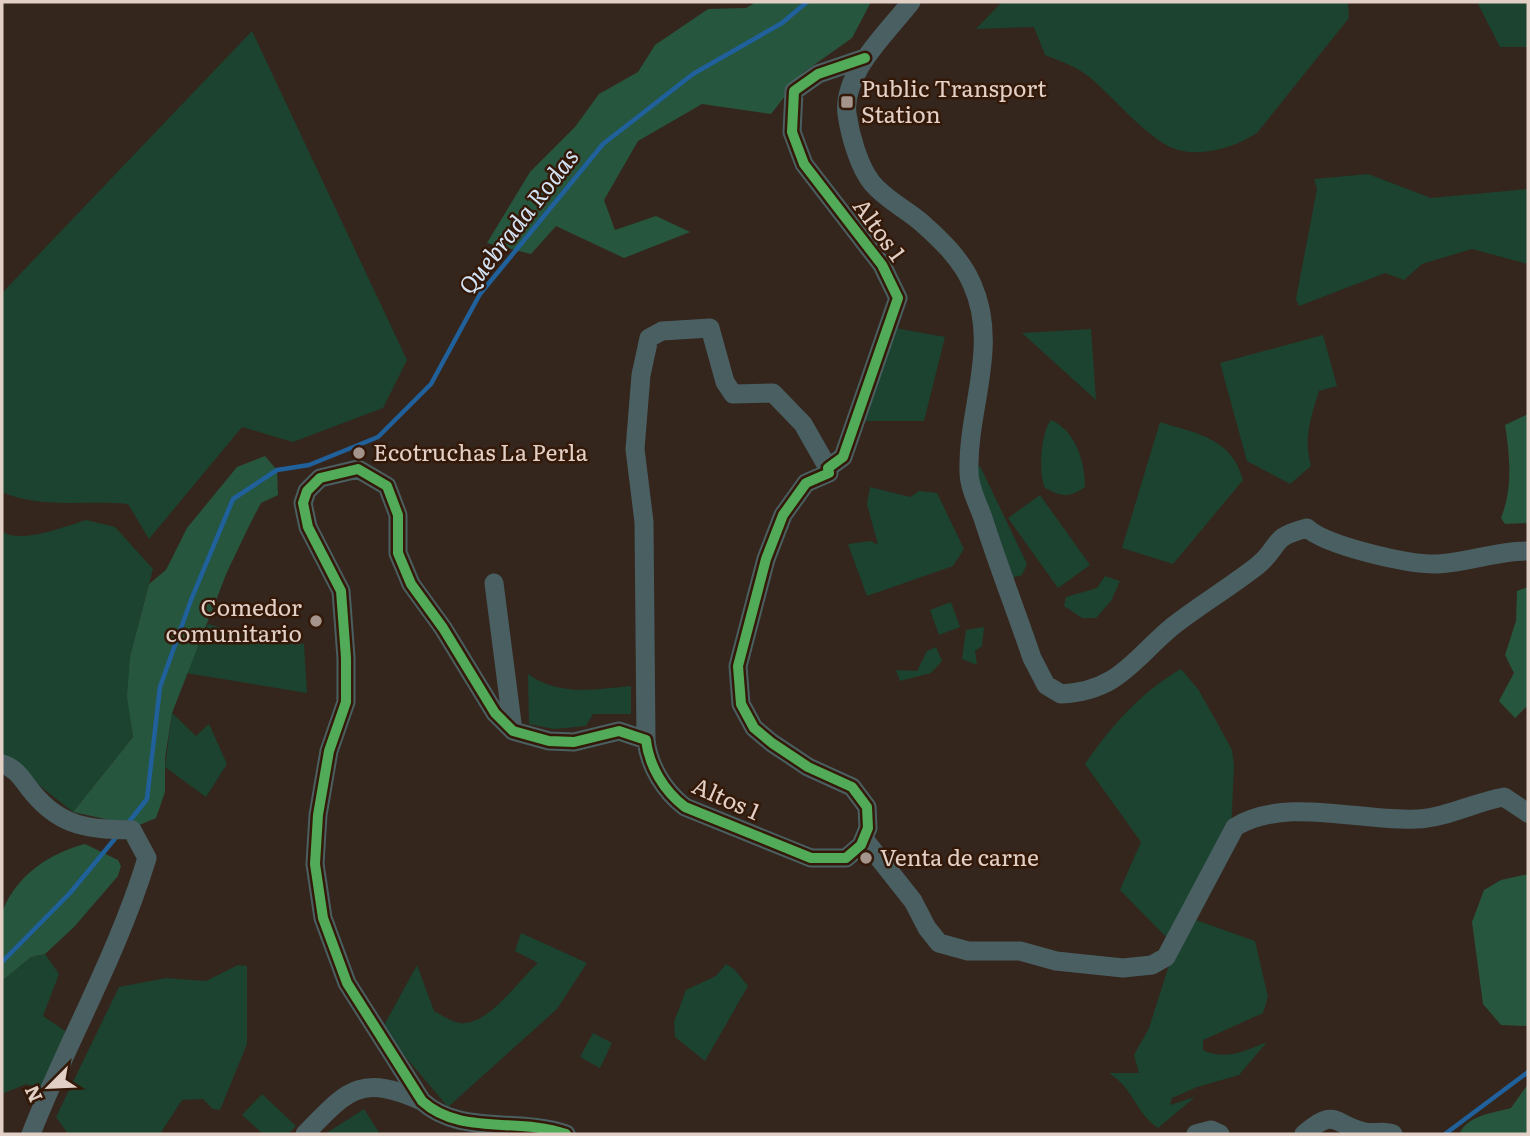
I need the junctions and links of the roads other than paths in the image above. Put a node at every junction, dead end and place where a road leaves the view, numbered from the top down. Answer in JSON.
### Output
{"nodes":[{"id":1,"x":911,"y":2,"type":"edge"},
{"id":2,"x":865,"y":58,"type":"junction"},
{"id":3,"x":828,"y":468,"type":"junction"},
{"id":4,"x":1528,"y":551,"type":"edge"},
{"id":5,"x":494,"y":583,"type":"dead end"},
{"id":6,"x":513,"y":731,"type":"junction"},
{"id":7,"x":646,"y":740,"type":"junction"},
{"id":8,"x":2,"y":764,"type":"edge"},
{"id":9,"x":1528,"y":814,"type":"edge"},
{"id":10,"x":864,"y":839,"type":"junction"},
{"id":11,"x":422,"y":1101,"type":"junction"},
{"id":12,"x":31,"y":1134,"type":"edge"},
{"id":13,"x":305,"y":1134,"type":"edge"},
{"id":14,"x":566,"y":1134,"type":"edge"},
{"id":15,"x":1196,"y":1134,"type":"edge"},
{"id":16,"x":1220,"y":1134,"type":"edge"},
{"id":17,"x":1304,"y":1134,"type":"edge"},
{"id":18,"x":1393,"y":1134,"type":"edge"}],
"edges":[{"from":1,"to":2,"type":"street"},
{"from":2,"to":3,"type":"street","name":"Altos 1"},
{"from":2,"to":4,"type":"street"},
{"from":3,"to":7,"type":"street","name":"Altos 1"},
{"from":3,"to":10,"type":"street","name":"Altos 1"},
{"from":5,"to":6,"type":"street"},
{"from":6,"to":7,"type":"street"},
{"from":6,"to":11,"type":"street"},
{"from":7,"to":10,"type":"street","name":"Altos 1"},
{"from":8,"to":12,"type":"street"},
{"from":9,"to":10,"type":"street"},
{"from":11,"to":13,"type":"street"},
{"from":11,"to":14,"type":"street"},
{"from":15,"to":16,"type":"street"},
{"from":17,"to":18,"type":"street"}]}
